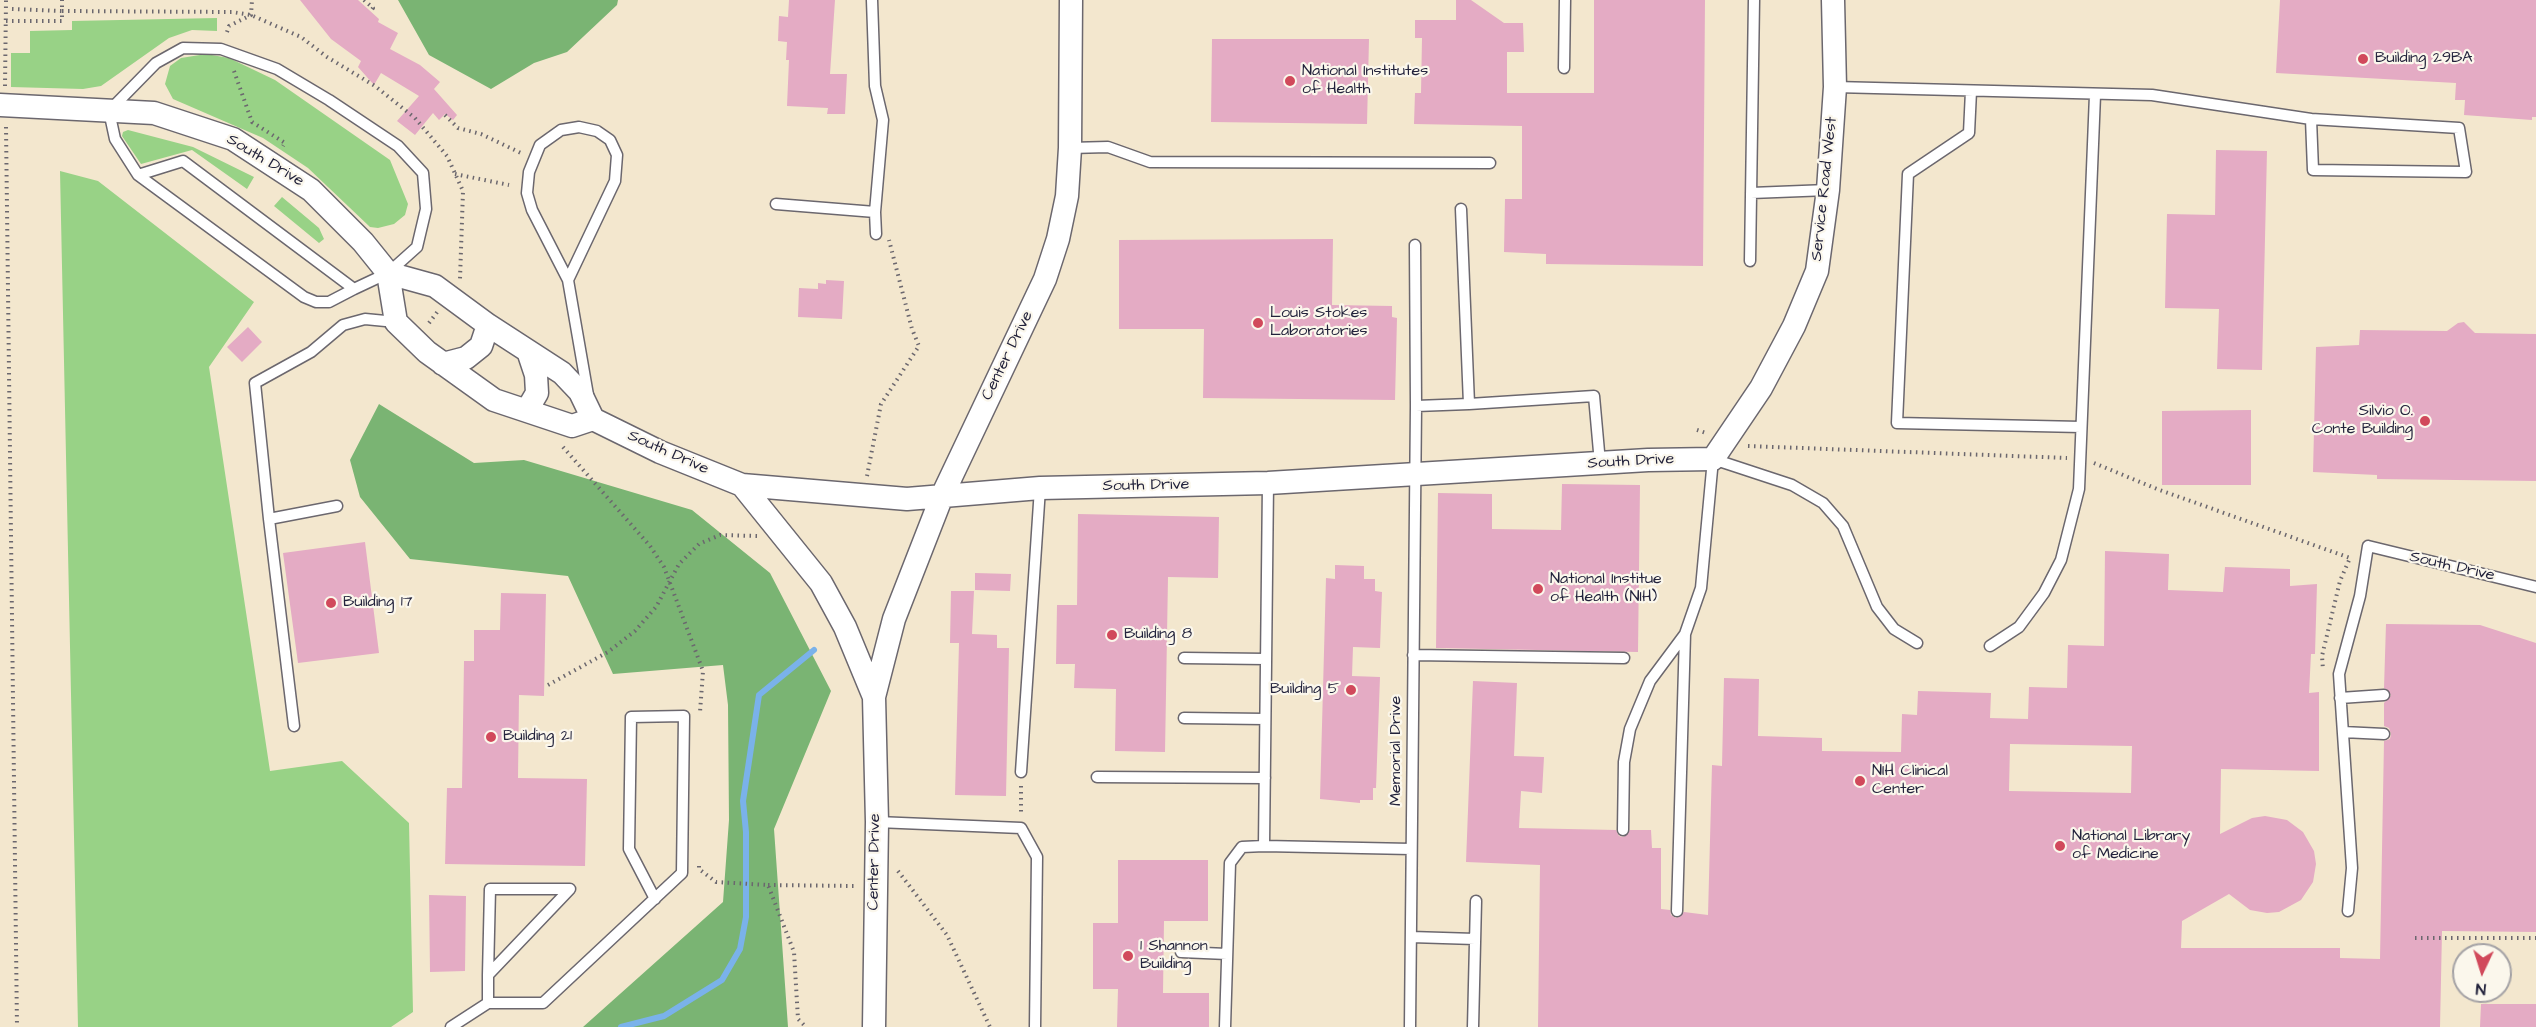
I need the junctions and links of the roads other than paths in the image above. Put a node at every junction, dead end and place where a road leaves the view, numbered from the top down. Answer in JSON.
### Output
{"nodes":[{"id":1,"x":873,"y":0,"type":"edge"},
{"id":2,"x":1071,"y":0,"type":"edge"},
{"id":3,"x":1565,"y":0,"type":"edge"},
{"id":4,"x":1754,"y":0,"type":"edge"},
{"id":5,"x":1833,"y":0,"type":"edge"},
{"id":6,"x":1564,"y":68,"type":"dead end"},
{"id":7,"x":1834,"y":87,"type":"junction"},
{"id":8,"x":1971,"y":91,"type":"junction"},
{"id":9,"x":3,"y":95,"type":"edge"},
{"id":10,"x":2096,"y":95,"type":"junction"},
{"id":11,"x":108,"y":111,"type":"junction"},
{"id":12,"x":2311,"y":119,"type":"junction"},
{"id":13,"x":1070,"y":148,"type":"junction"},
{"id":14,"x":1490,"y":163,"type":"dead end"},
{"id":15,"x":138,"y":175,"type":"junction"},
{"id":16,"x":1828,"y":190,"type":"junction"},
{"id":17,"x":1751,"y":193,"type":"junction"},
{"id":18,"x":776,"y":204,"type":"dead end"},
{"id":19,"x":1461,"y":209,"type":"dead end"},
{"id":20,"x":875,"y":212,"type":"junction"},
{"id":21,"x":876,"y":234,"type":"road end"},
{"id":22,"x":1415,"y":245,"type":"dead end"},
{"id":23,"x":1750,"y":261,"type":"dead end"},
{"id":24,"x":388,"y":273,"type":"junction"},
{"id":25,"x":568,"y":280,"type":"junction"},
{"id":26,"x":354,"y":289,"type":"junction"},
{"id":27,"x":396,"y":322,"type":"junction"},
{"id":28,"x":488,"y":326,"type":"junction"},
{"id":29,"x":528,"y":351,"type":"junction"},
{"id":30,"x":443,"y":364,"type":"junction"},
{"id":31,"x":1469,"y":404,"type":"junction"},
{"id":32,"x":1416,"y":406,"type":"junction"},
{"id":33,"x":527,"y":410,"type":"junction"},
{"id":34,"x":593,"y":419,"type":"junction"},
{"id":35,"x":2081,"y":427,"type":"junction"},
{"id":36,"x":1719,"y":449,"type":"junction"},
{"id":37,"x":1600,"y":463,"type":"junction"},
{"id":38,"x":1414,"y":475,"type":"junction"},
{"id":39,"x":1269,"y":483,"type":"junction"},
{"id":40,"x":742,"y":485,"type":"junction"},
{"id":41,"x":1040,"y":488,"type":"junction"},
{"id":42,"x":942,"y":496,"type":"junction"},
{"id":43,"x":337,"y":506,"type":"dead end"},
{"id":44,"x":269,"y":519,"type":"junction"},
{"id":45,"x":2536,"y":587,"type":"edge"},
{"id":46,"x":1685,"y":634,"type":"junction"},
{"id":47,"x":1917,"y":643,"type":"dead end"},
{"id":48,"x":1990,"y":646,"type":"dead end"},
{"id":49,"x":1413,"y":655,"type":"junction"},
{"id":50,"x":1184,"y":658,"type":"dead end"},
{"id":51,"x":1266,"y":658,"type":"junction"},
{"id":52,"x":1624,"y":658,"type":"dead end"},
{"id":53,"x":2384,"y":696,"type":"dead end"},
{"id":54,"x":874,"y":697,"type":"junction"},
{"id":55,"x":2340,"y":698,"type":"junction"},
{"id":56,"x":1184,"y":718,"type":"dead end"},
{"id":57,"x":1266,"y":719,"type":"junction"},
{"id":58,"x":294,"y":726,"type":"dead end"},
{"id":59,"x":2343,"y":732,"type":"junction"},
{"id":60,"x":2384,"y":734,"type":"dead end"},
{"id":61,"x":1021,"y":772,"type":"road end"},
{"id":62,"x":1097,"y":777,"type":"dead end"},
{"id":63,"x":1265,"y":778,"type":"junction"},
{"id":64,"x":877,"y":822,"type":"junction"},
{"id":65,"x":1623,"y":830,"type":"dead end"},
{"id":66,"x":1264,"y":846,"type":"junction"},
{"id":67,"x":1411,"y":849,"type":"junction"},
{"id":68,"x":655,"y":899,"type":"junction"},
{"id":69,"x":1476,"y":901,"type":"dead end"},
{"id":70,"x":1677,"y":911,"type":"dead end"},
{"id":71,"x":2348,"y":911,"type":"dead end"},
{"id":72,"x":1411,"y":938,"type":"junction"},
{"id":73,"x":1475,"y":939,"type":"junction"},
{"id":74,"x":1181,"y":952,"type":"dead end"},
{"id":75,"x":1227,"y":954,"type":"junction"},
{"id":76,"x":488,"y":975,"type":"junction"},
{"id":77,"x":488,"y":1003,"type":"junction"},
{"id":78,"x":452,"y":1027,"type":"edge"},
{"id":79,"x":874,"y":1027,"type":"edge"},
{"id":80,"x":1035,"y":1027,"type":"edge"},
{"id":81,"x":1225,"y":1027,"type":"edge"},
{"id":82,"x":1410,"y":1027,"type":"edge"},
{"id":83,"x":1473,"y":1027,"type":"edge"}],
"edges":[{"from":1,"to":20,"type":"lane"},
{"from":2,"to":13,"type":"street","name":"Center Drive"},
{"from":3,"to":6,"type":"lane"},
{"from":4,"to":17,"type":"lane"},
{"from":5,"to":7,"type":"street","name":"Service Road West"},
{"from":7,"to":8,"type":"lane"},
{"from":7,"to":16,"type":"street","name":"Service Road West"},
{"from":8,"to":10,"type":"lane"},
{"from":8,"to":35,"type":"lane"},
{"from":9,"to":11,"type":"street","name":"South Drive"},
{"from":10,"to":12,"type":"lane"},
{"from":10,"to":35,"type":"lane"},
{"from":11,"to":15,"type":"lane"},
{"from":11,"to":24,"type":"street","name":"South Drive"},
{"from":11,"to":24,"type":"lane"},
{"from":12,"to":12,"type":"lane"},
{"from":13,"to":14,"type":"lane"},
{"from":13,"to":42,"type":"street","name":"Center Drive"},
{"from":15,"to":26,"type":"lane"},
{"from":15,"to":26,"type":"lane"},
{"from":16,"to":17,"type":"lane"},
{"from":16,"to":36,"type":"street","name":"Service Road West"},
{"from":17,"to":23,"type":"lane"},
{"from":18,"to":20,"type":"lane"},
{"from":19,"to":31,"type":"lane"},
{"from":20,"to":21,"type":"lane"},
{"from":22,"to":32,"type":"lane","name":"Memorial Drive"},
{"from":24,"to":26,"type":"lane"},
{"from":24,"to":27,"type":"street","name":"South Drive"},
{"from":24,"to":28,"type":"street"},
{"from":25,"to":25,"type":"lane"},
{"from":25,"to":34,"type":"lane"},
{"from":27,"to":30,"type":"street"},
{"from":27,"to":44,"type":"lane"},
{"from":28,"to":29,"type":"street"},
{"from":28,"to":30,"type":"street"},
{"from":29,"to":33,"type":"street"},
{"from":29,"to":34,"type":"street"},
{"from":30,"to":33,"type":"street"},
{"from":31,"to":32,"type":"lane"},
{"from":31,"to":37,"type":"lane"},
{"from":32,"to":38,"type":"lane","name":"Memorial Drive"},
{"from":33,"to":34,"type":"street"},
{"from":34,"to":40,"type":"street","name":"South Drive"},
{"from":35,"to":48,"type":"lane"},
{"from":36,"to":37,"type":"street","name":"South Drive"},
{"from":36,"to":46,"type":"lane"},
{"from":36,"to":47,"type":"lane"},
{"from":37,"to":38,"type":"street","name":"South Drive"},
{"from":38,"to":39,"type":"street","name":"South Drive"},
{"from":38,"to":49,"type":"lane","name":"Memorial Drive"},
{"from":39,"to":41,"type":"street","name":"South Drive"},
{"from":39,"to":51,"type":"lane"},
{"from":40,"to":42,"type":"street","name":"South Drive"},
{"from":40,"to":54,"type":"street","name":"Center Drive"},
{"from":41,"to":42,"type":"street","name":"South Drive"},
{"from":41,"to":61,"type":"lane"},
{"from":42,"to":54,"type":"street","name":"Center Drive"},
{"from":43,"to":44,"type":"lane"},
{"from":44,"to":58,"type":"lane"},
{"from":45,"to":55,"type":"lane","name":"South Drive"},
{"from":46,"to":65,"type":"lane"},
{"from":46,"to":70,"type":"lane"},
{"from":49,"to":52,"type":"lane"},
{"from":49,"to":67,"type":"lane","name":"Memorial Drive"},
{"from":50,"to":51,"type":"lane"},
{"from":51,"to":57,"type":"lane"},
{"from":53,"to":55,"type":"lane"},
{"from":54,"to":64,"type":"street","name":"Center Drive"},
{"from":55,"to":59,"type":"lane"},
{"from":56,"to":57,"type":"lane"},
{"from":57,"to":63,"type":"lane"},
{"from":59,"to":60,"type":"lane"},
{"from":59,"to":71,"type":"lane"},
{"from":62,"to":63,"type":"lane"},
{"from":63,"to":66,"type":"lane"},
{"from":64,"to":79,"type":"street","name":"Center Drive"},
{"from":64,"to":80,"type":"lane"},
{"from":66,"to":67,"type":"lane"},
{"from":66,"to":75,"type":"lane"},
{"from":67,"to":72,"type":"lane","name":"Memorial Drive"},
{"from":68,"to":68,"type":"lane"},
{"from":68,"to":77,"type":"lane"},
{"from":69,"to":73,"type":"lane"},
{"from":72,"to":73,"type":"lane"},
{"from":72,"to":82,"type":"lane","name":"Memorial Drive"},
{"from":73,"to":83,"type":"lane"},
{"from":74,"to":75,"type":"lane"},
{"from":75,"to":81,"type":"lane"},
{"from":76,"to":76,"type":"lane"},
{"from":76,"to":77,"type":"lane"},
{"from":77,"to":78,"type":"lane"}]}
